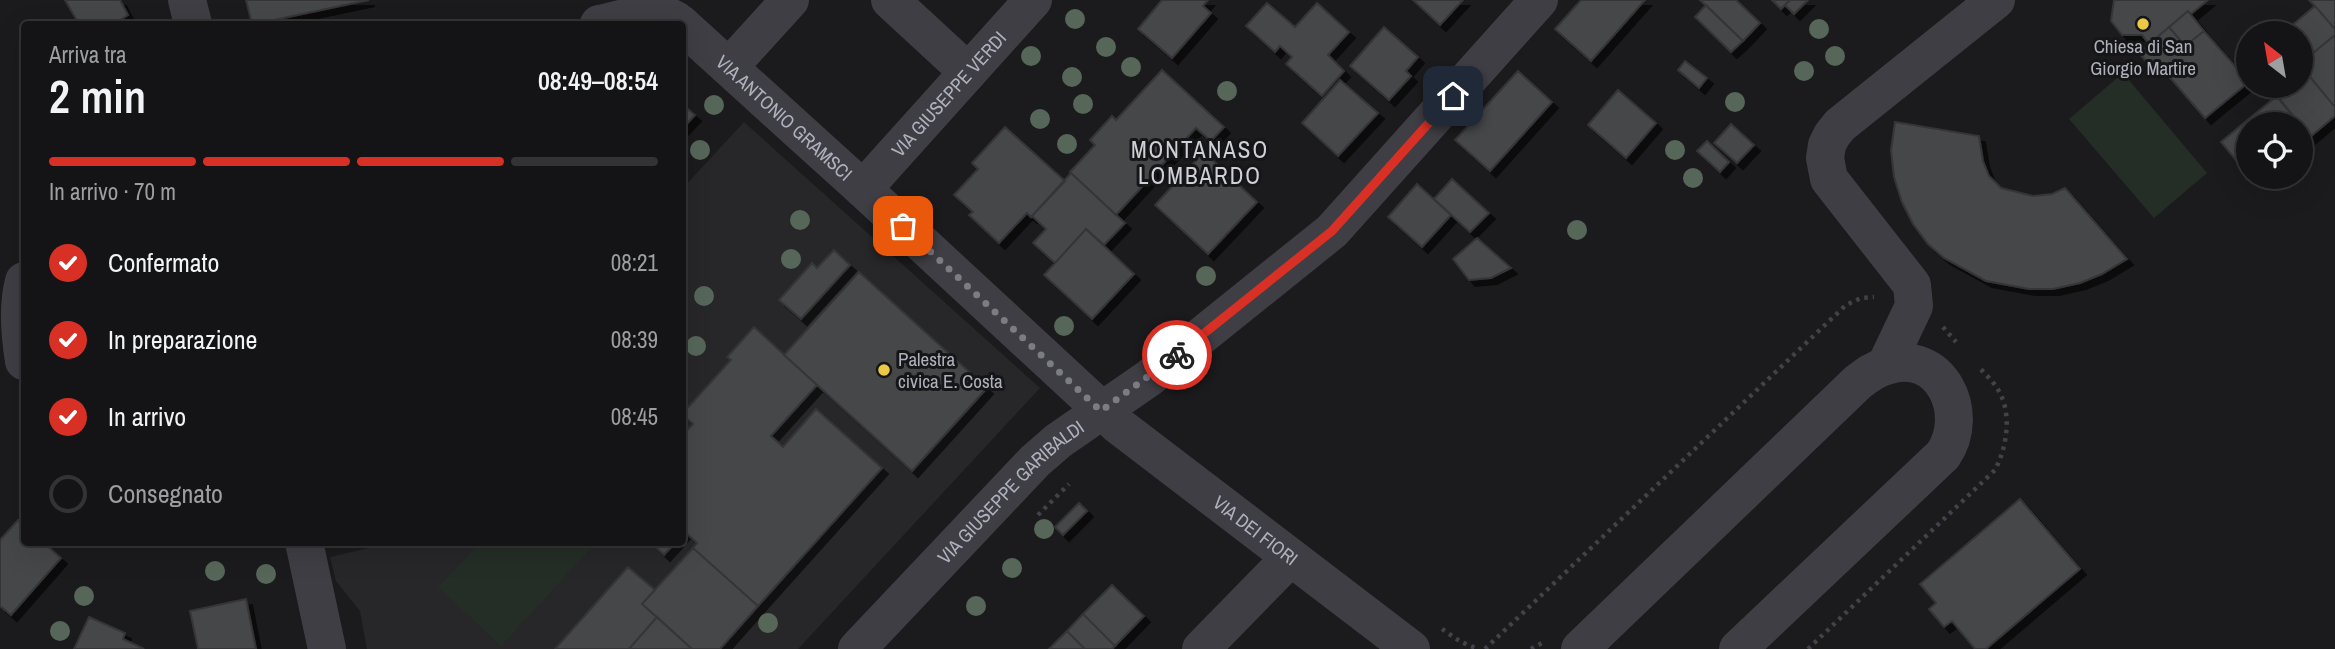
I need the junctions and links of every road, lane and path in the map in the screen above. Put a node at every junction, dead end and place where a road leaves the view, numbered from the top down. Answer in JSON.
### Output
{"nodes":[{"id":1,"x":187,"y":0,"type":"edge"},
{"id":2,"x":790,"y":0,"type":"edge"},
{"id":3,"x":890,"y":0,"type":"edge"},
{"id":4,"x":1033,"y":0,"type":"edge"},
{"id":5,"x":1539,"y":0,"type":"edge"},
{"id":6,"x":1996,"y":0,"type":"edge"},
{"id":7,"x":192,"y":21,"type":"edge"},
{"id":8,"x":613,"y":21,"type":"edge"},
{"id":9,"x":676,"y":21,"type":"edge"},
{"id":10,"x":686,"y":29,"type":"edge"},
{"id":11,"x":729,"y":67,"type":"junction"},
{"id":12,"x":968,"y":72,"type":"junction"},
{"id":13,"x":863,"y":189,"type":"junction"},
{"id":14,"x":21,"y":314,"type":"edge"},
{"id":15,"x":21,"y":343,"type":"edge"},
{"id":16,"x":1886,"y":365,"type":"junction"},
{"id":17,"x":1101,"y":411,"type":"junction"},
{"id":18,"x":305,"y":546,"type":"edge"},
{"id":19,"x":1290,"y":558,"type":"junction"},
{"id":20,"x":327,"y":649,"type":"edge"},
{"id":21,"x":857,"y":649,"type":"edge"},
{"id":22,"x":1201,"y":649,"type":"edge"},
{"id":23,"x":1411,"y":649,"type":"edge"},
{"id":24,"x":1580,"y":649,"type":"edge"},
{"id":25,"x":1738,"y":649,"type":"edge"}],
"edges":[{"from":1,"to":7,"type":"street"},
{"from":2,"to":11,"type":"street"},
{"from":3,"to":12,"type":"street"},
{"from":4,"to":12,"type":"street","name":"VIA GIUSEPPE VERDI"},
{"from":5,"to":17,"type":"street","name":"VIA GIUSEPPE GARIBALDI"},
{"from":6,"to":16,"type":"street"},
{"from":8,"to":9,"type":"street","name":"VIA ANTONIO GRAMSCI"},
{"from":10,"to":11,"type":"street","name":"VIA ANTONIO GRAMSCI"},
{"from":11,"to":13,"type":"street","name":"VIA ANTONIO GRAMSCI"},
{"from":12,"to":13,"type":"street","name":"VIA GIUSEPPE VERDI"},
{"from":13,"to":17,"type":"street","name":"VIA ANTONIO GRAMSCI"},
{"from":14,"to":15,"type":"street"},
{"from":16,"to":24,"type":"street"},
{"from":16,"to":25,"type":"street"},
{"from":17,"to":19,"type":"street","name":"VIA DEI FIORI"},
{"from":17,"to":21,"type":"street","name":"VIA GIUSEPPE GARIBALDI"},
{"from":18,"to":20,"type":"street"},
{"from":19,"to":22,"type":"street"},
{"from":19,"to":23,"type":"street","name":"VIA DEI FIORI"}]}
